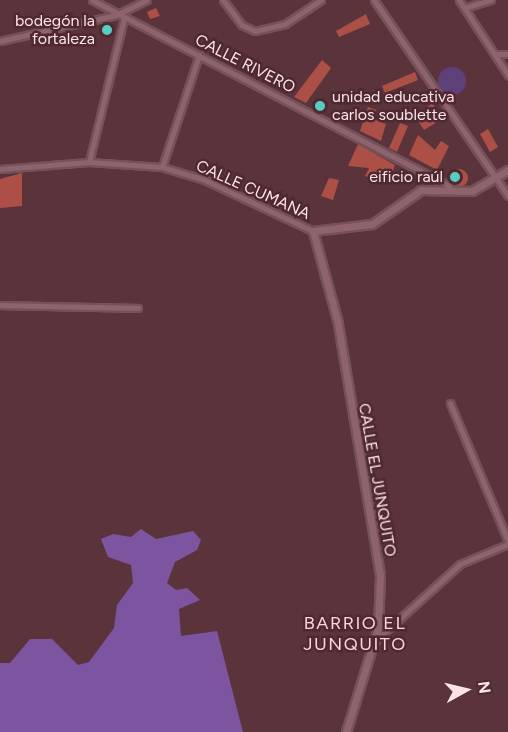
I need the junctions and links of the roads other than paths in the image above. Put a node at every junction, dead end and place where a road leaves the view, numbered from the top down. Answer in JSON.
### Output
{"nodes":[{"id":1,"x":92,"y":0,"type":"edge"},
{"id":2,"x":147,"y":0,"type":"edge"},
{"id":3,"x":223,"y":0,"type":"edge"},
{"id":4,"x":321,"y":0,"type":"edge"},
{"id":5,"x":374,"y":0,"type":"edge"},
{"id":6,"x":459,"y":0,"type":"edge"},
{"id":7,"x":490,"y":0,"type":"edge"},
{"id":8,"x":464,"y":8,"type":"junction"},
{"id":9,"x":116,"y":15,"type":"junction"},
{"id":10,"x":124,"y":18,"type":"junction"},
{"id":11,"x":0,"y":41,"type":"edge"},
{"id":12,"x":495,"y":54,"type":"junction"},
{"id":13,"x":508,"y":54,"type":"edge"},
{"id":14,"x":199,"y":55,"type":"junction"},
{"id":15,"x":508,"y":75,"type":"edge"},
{"id":16,"x":89,"y":162,"type":"junction"},
{"id":17,"x":162,"y":167,"type":"junction"},
{"id":18,"x":0,"y":169,"type":"edge"},
{"id":19,"x":508,"y":170,"type":"edge"},
{"id":20,"x":495,"y":178,"type":"junction"},
{"id":21,"x":449,"y":186,"type":"junction"},
{"id":22,"x":508,"y":196,"type":"edge"},
{"id":23,"x":313,"y":231,"type":"junction"},
{"id":24,"x":0,"y":305,"type":"edge"},
{"id":25,"x":138,"y":308,"type":"dead end"},
{"id":26,"x":450,"y":403,"type":"dead end"},
{"id":27,"x":508,"y":543,"type":"edge"},
{"id":28,"x":374,"y":642,"type":"junction"},
{"id":29,"x":346,"y":732,"type":"edge"}],
"edges":[{"from":1,"to":9,"type":"street","name":"CALLE RIVERO"},
{"from":2,"to":9,"type":"street"},
{"from":3,"to":4,"type":"street"},
{"from":5,"to":20,"type":"street"},
{"from":6,"to":8,"type":"street"},
{"from":7,"to":8,"type":"street"},
{"from":8,"to":12,"type":"street"},
{"from":9,"to":10,"type":"street","name":"CALLE RIVERO"},
{"from":9,"to":11,"type":"street"},
{"from":10,"to":14,"type":"street","name":"CALLE RIVERO"},
{"from":10,"to":16,"type":"street"},
{"from":12,"to":13,"type":"street"},
{"from":12,"to":15,"type":"street"},
{"from":14,"to":17,"type":"street"},
{"from":14,"to":21,"type":"street","name":"CALLE RIVERO"},
{"from":16,"to":17,"type":"street","name":"CALLE CUMANA"},
{"from":16,"to":18,"type":"street","name":"CALLE CUMANA"},
{"from":17,"to":23,"type":"street","name":"CALLE CUMANA"},
{"from":19,"to":20,"type":"street","name":"CALLE CUMANA"},
{"from":20,"to":21,"type":"street","name":"CALLE CUMANA"},
{"from":20,"to":22,"type":"street"},
{"from":21,"to":23,"type":"street","name":"CALLE CUMANA"},
{"from":23,"to":28,"type":"street","name":"CALLE EL JUNQUITO"},
{"from":24,"to":25,"type":"street"},
{"from":26,"to":27,"type":"street"},
{"from":27,"to":28,"type":"street"},
{"from":28,"to":29,"type":"street","name":"CALLE EL JUNQUITO"}]}
